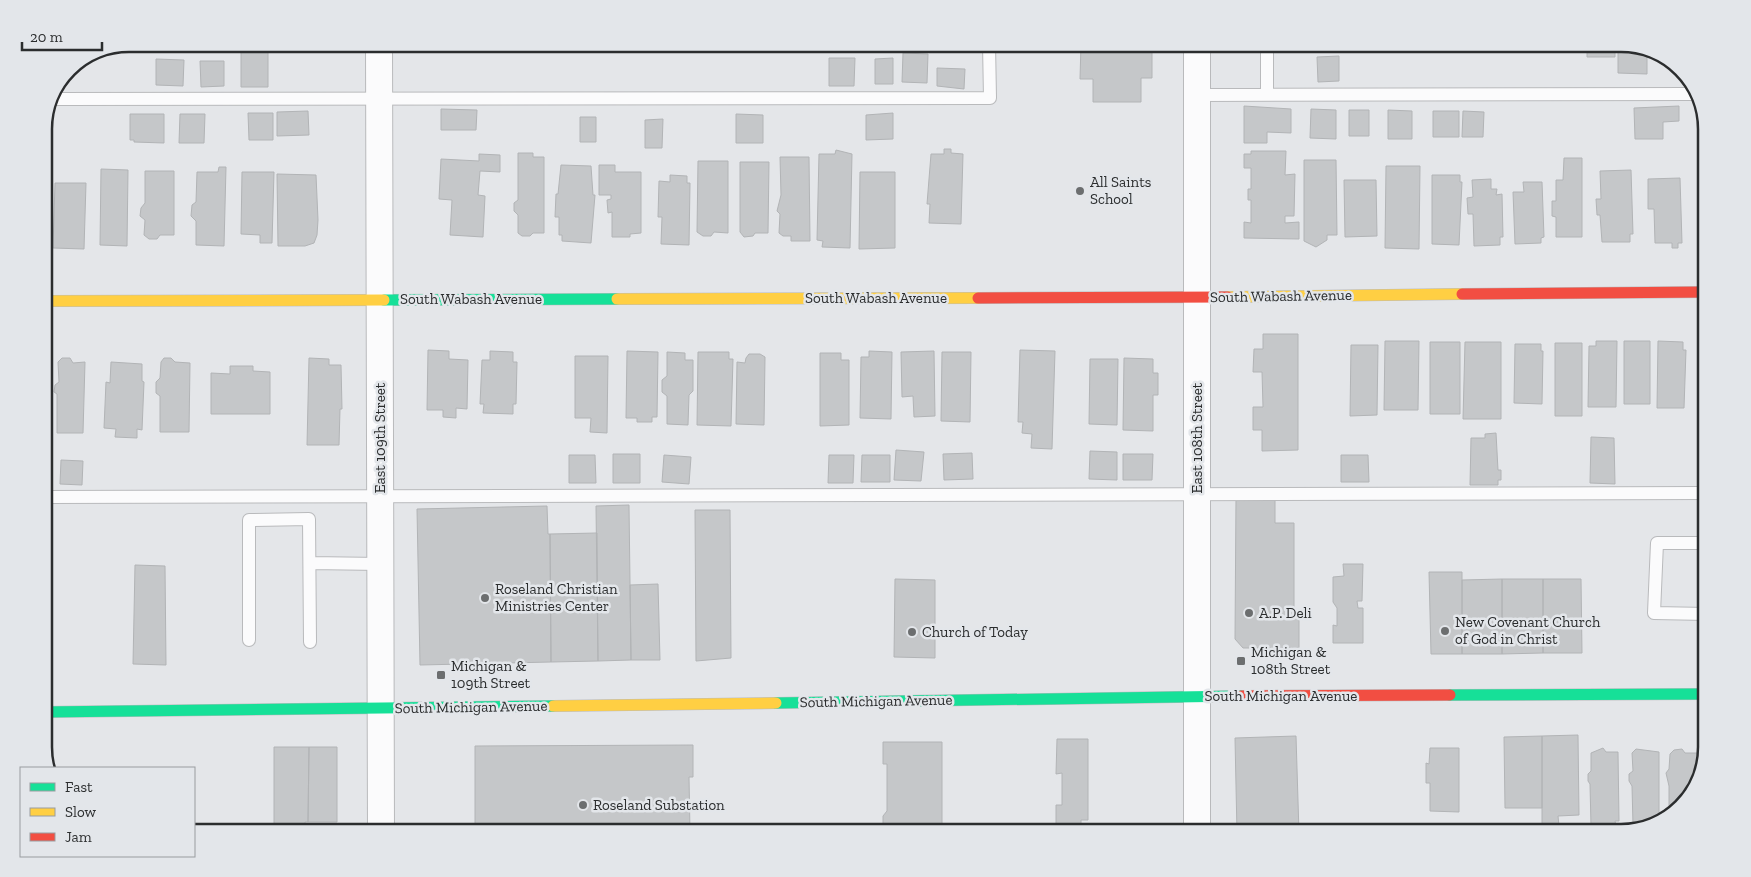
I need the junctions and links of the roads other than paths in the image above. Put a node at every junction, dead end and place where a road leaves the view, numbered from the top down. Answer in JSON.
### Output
{"nodes":[{"id":1,"x":379,"y":52,"type":"edge"},
{"id":2,"x":989,"y":52,"type":"edge"},
{"id":3,"x":1197,"y":52,"type":"edge"},
{"id":4,"x":1267,"y":52,"type":"edge"},
{"id":5,"x":1690,"y":94,"type":"edge"},
{"id":6,"x":1197,"y":95,"type":"junction"},
{"id":7,"x":1267,"y":95,"type":"junction"},
{"id":8,"x":379,"y":97,"type":"junction"},
{"id":9,"x":59,"y":99,"type":"edge"},
{"id":10,"x":1698,"y":292,"type":"edge"},
{"id":11,"x":1197,"y":297,"type":"junction"},
{"id":12,"x":380,"y":300,"type":"junction"},
{"id":13,"x":53,"y":302,"type":"edge"},
{"id":14,"x":1698,"y":493,"type":"edge"},
{"id":15,"x":1197,"y":494,"type":"junction"},
{"id":16,"x":380,"y":496,"type":"junction"},
{"id":17,"x":53,"y":497,"type":"edge"},
{"id":18,"x":1698,"y":543,"type":"edge"},
{"id":19,"x":310,"y":563,"type":"junction"},
{"id":20,"x":380,"y":564,"type":"junction"},
{"id":21,"x":1698,"y":614,"type":"edge"},
{"id":22,"x":249,"y":640,"type":"dead end"},
{"id":23,"x":310,"y":642,"type":"dead end"},
{"id":24,"x":1698,"y":694,"type":"edge"},
{"id":25,"x":1197,"y":697,"type":"junction"},
{"id":26,"x":381,"y":708,"type":"junction"},
{"id":27,"x":53,"y":712,"type":"edge"},
{"id":28,"x":381,"y":824,"type":"edge"},
{"id":29,"x":1197,"y":824,"type":"edge"}],
"edges":[{"from":1,"to":8,"type":"street","name":"East 109th Street"},
{"from":2,"to":8,"type":"lane"},
{"from":3,"to":6,"type":"street","name":"East 108th Street"},
{"from":4,"to":7,"type":"lane"},
{"from":5,"to":7,"type":"lane"},
{"from":6,"to":7,"type":"lane"},
{"from":6,"to":11,"type":"street","name":"East 108th Street"},
{"from":8,"to":9,"type":"lane"},
{"from":8,"to":12,"type":"street","name":"East 109th Street"},
{"from":10,"to":11,"type":"main road","name":"South Wabash Avenue"},
{"from":11,"to":12,"type":"main road","name":"South Wabash Avenue"},
{"from":11,"to":15,"type":"street","name":"East 108th Street"},
{"from":12,"to":13,"type":"main road","name":"South Wabash Avenue"},
{"from":12,"to":16,"type":"street","name":"East 109th Street"},
{"from":14,"to":15,"type":"lane"},
{"from":15,"to":16,"type":"lane"},
{"from":15,"to":25,"type":"street","name":"East 108th Street"},
{"from":16,"to":17,"type":"lane"},
{"from":16,"to":20,"type":"street","name":"East 109th Street"},
{"from":18,"to":21,"type":"lane"},
{"from":19,"to":20,"type":"lane"},
{"from":19,"to":22,"type":"lane"},
{"from":19,"to":23,"type":"lane"},
{"from":20,"to":26,"type":"street","name":"East 109th Street"},
{"from":24,"to":25,"type":"main road","name":"South Michigan Avenue"},
{"from":25,"to":26,"type":"main road","name":"South Michigan Avenue"},
{"from":25,"to":29,"type":"street","name":"East 108th Street"},
{"from":26,"to":27,"type":"main road","name":"South Michigan Avenue"},
{"from":26,"to":28,"type":"street","name":"East 109th Street"}]}
